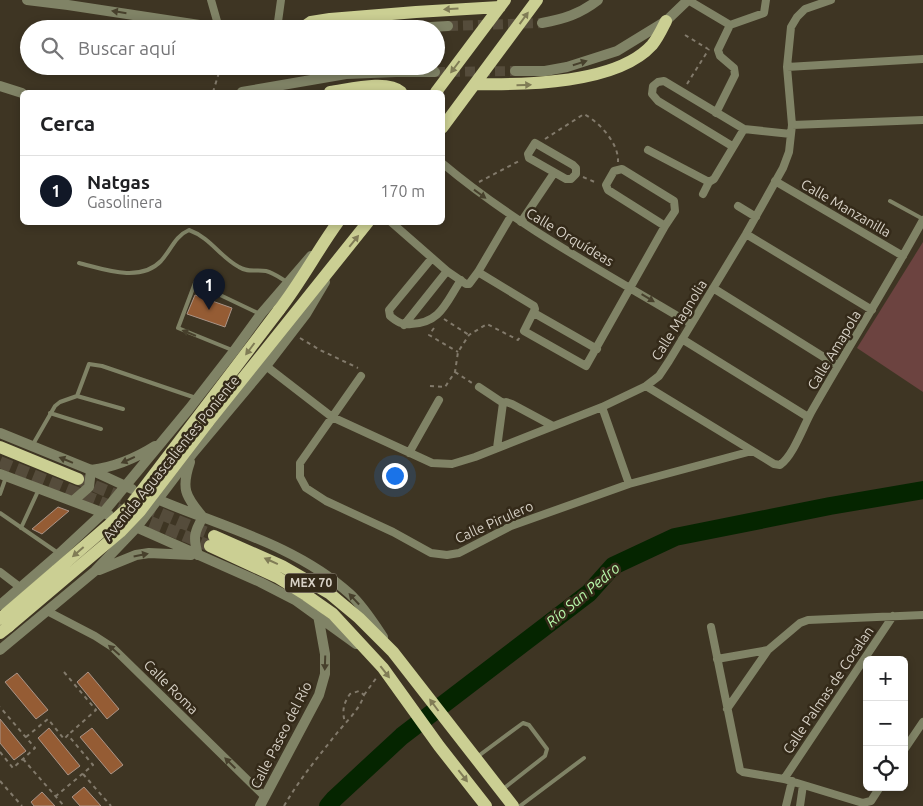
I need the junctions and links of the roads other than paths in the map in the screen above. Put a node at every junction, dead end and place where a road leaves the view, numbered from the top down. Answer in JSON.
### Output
{"nodes":[{"id":1,"x":17,"y":0,"type":"edge"},
{"id":2,"x":29,"y":0,"type":"edge"},
{"id":3,"x":211,"y":0,"type":"edge"},
{"id":4,"x":281,"y":0,"type":"edge"},
{"id":5,"x":537,"y":0,"type":"edge"},
{"id":6,"x":598,"y":0,"type":"edge"},
{"id":7,"x":688,"y":0,"type":"edge"},
{"id":8,"x":766,"y":0,"type":"edge"},
{"id":9,"x":802,"y":0,"type":"edge"},
{"id":10,"x":831,"y":0,"type":"edge"},
{"id":11,"x":68,"y":2,"type":"edge"},
{"id":12,"x":502,"y":4,"type":"edge"},
{"id":13,"x":806,"y":9,"type":"junction"},
{"id":14,"x":173,"y":20,"type":"edge"},
{"id":15,"x":217,"y":20,"type":"edge"},
{"id":16,"x":278,"y":20,"type":"edge"},
{"id":17,"x":320,"y":20,"type":"edge"},
{"id":18,"x":666,"y":21,"type":"junction"},
{"id":19,"x":542,"y":23,"type":"tunnel mouth"},
{"id":20,"x":730,"y":25,"type":"junction"},
{"id":21,"x":445,"y":26,"type":"edge"},
{"id":22,"x":448,"y":26,"type":"tunnel mouth"},
{"id":23,"x":923,"y":59,"type":"edge"},
{"id":24,"x":787,"y":67,"type":"junction"},
{"id":25,"x":515,"y":71,"type":"tunnel mouth"},
{"id":26,"x":340,"y":75,"type":"edge"},
{"id":27,"x":475,"y":84,"type":"junction"},
{"id":28,"x":0,"y":86,"type":"edge"},
{"id":29,"x":254,"y":90,"type":"edge"},
{"id":30,"x":343,"y":90,"type":"edge"},
{"id":31,"x":398,"y":90,"type":"edge"},
{"id":32,"x":438,"y":90,"type":"edge"},
{"id":33,"x":20,"y":92,"type":"edge"},
{"id":34,"x":716,"y":113,"type":"junction"},
{"id":35,"x":923,"y":120,"type":"edge"},
{"id":36,"x":445,"y":124,"type":"edge"},
{"id":37,"x":792,"y":125,"type":"junction"},
{"id":38,"x":744,"y":129,"type":"junction"},
{"id":39,"x":791,"y":134,"type":"junction"},
{"id":40,"x":732,"y":146,"type":"junction"},
{"id":41,"x":648,"y":150,"type":"dead end"},
{"id":42,"x":445,"y":165,"type":"edge"},
{"id":43,"x":554,"y":173,"type":"junction"},
{"id":44,"x":775,"y":181,"type":"junction"},
{"id":45,"x":709,"y":182,"type":"junction"},
{"id":46,"x":703,"y":194,"type":"dead end"},
{"id":47,"x":890,"y":201,"type":"dead end"},
{"id":48,"x":738,"y":206,"type":"dead end"},
{"id":49,"x":511,"y":216,"type":"junction"},
{"id":50,"x":756,"y":217,"type":"junction"},
{"id":51,"x":923,"y":220,"type":"edge"},
{"id":52,"x":521,"y":222,"type":"junction"},
{"id":53,"x":336,"y":225,"type":"edge"},
{"id":54,"x":366,"y":225,"type":"edge"},
{"id":55,"x":394,"y":225,"type":"edge"},
{"id":56,"x":665,"y":226,"type":"junction"},
{"id":57,"x":746,"y":234,"type":"junction"},
{"id":58,"x":325,"y":240,"type":"junction"},
{"id":59,"x":903,"y":256,"type":"junction"},
{"id":60,"x":432,"y":258,"type":"junction"},
{"id":61,"x":339,"y":260,"type":"junction"},
{"id":62,"x":79,"y":263,"type":"dead end"},
{"id":63,"x":447,"y":271,"type":"junction"},
{"id":64,"x":478,"y":272,"type":"junction"},
{"id":65,"x":460,"y":280,"type":"junction"},
{"id":66,"x":287,"y":282,"type":"junction"},
{"id":67,"x":631,"y":288,"type":"junction"},
{"id":68,"x":713,"y":288,"type":"junction"},
{"id":69,"x":872,"y":310,"type":"junction"},
{"id":70,"x":534,"y":313,"type":"junction"},
{"id":71,"x":261,"y":314,"type":"junction"},
{"id":72,"x":691,"y":324,"type":"junction"},
{"id":73,"x":404,"y":325,"type":"junction"},
{"id":74,"x":682,"y":339,"type":"junction"},
{"id":75,"x":597,"y":349,"type":"junction"},
{"id":76,"x":234,"y":351,"type":"junction"},
{"id":77,"x":266,"y":366,"type":"junction"},
{"id":78,"x":838,"y":366,"type":"junction"},
{"id":79,"x":362,"y":374,"type":"road end"},
{"id":80,"x":646,"y":386,"type":"junction"},
{"id":81,"x":479,"y":387,"type":"road end"},
{"id":82,"x":77,"y":396,"type":"junction"},
{"id":83,"x":197,"y":398,"type":"junction"},
{"id":84,"x":439,"y":400,"type":"dead end"},
{"id":85,"x":503,"y":403,"type":"junction"},
{"id":86,"x":602,"y":407,"type":"junction"},
{"id":87,"x":123,"y":409,"type":"dead end"},
{"id":88,"x":50,"y":413,"type":"junction"},
{"id":89,"x":332,"y":417,"type":"junction"},
{"id":90,"x":808,"y":417,"type":"junction"},
{"id":91,"x":553,"y":426,"type":"junction"},
{"id":92,"x":101,"y":428,"type":"dead end"},
{"id":93,"x":0,"y":433,"type":"edge"},
{"id":94,"x":162,"y":441,"type":"junction"},
{"id":95,"x":32,"y":446,"type":"junction"},
{"id":96,"x":0,"y":447,"type":"edge"},
{"id":97,"x":496,"y":448,"type":"junction"},
{"id":98,"x":752,"y":451,"type":"junction"},
{"id":99,"x":193,"y":453,"type":"junction"},
{"id":100,"x":409,"y":453,"type":"junction"},
{"id":101,"x":91,"y":470,"type":"junction"},
{"id":102,"x":3,"y":475,"type":"edge"},
{"id":103,"x":78,"y":479,"type":"tunnel mouth"},
{"id":104,"x":629,"y":484,"type":"junction"},
{"id":105,"x":127,"y":486,"type":"junction"},
{"id":106,"x":39,"y":489,"type":"junction"},
{"id":107,"x":0,"y":494,"type":"edge"},
{"id":108,"x":158,"y":500,"type":"junction"},
{"id":109,"x":73,"y":501,"type":"junction"},
{"id":110,"x":0,"y":513,"type":"edge"},
{"id":111,"x":103,"y":513,"type":"junction"},
{"id":112,"x":203,"y":517,"type":"junction"},
{"id":113,"x":137,"y":527,"type":"junction"},
{"id":114,"x":20,"y":528,"type":"junction"},
{"id":115,"x":60,"y":554,"type":"junction"},
{"id":116,"x":198,"y":555,"type":"junction"},
{"id":117,"x":48,"y":565,"type":"junction"},
{"id":118,"x":96,"y":571,"type":"junction"},
{"id":119,"x":0,"y":572,"type":"edge"},
{"id":120,"x":21,"y":588,"type":"junction"},
{"id":121,"x":70,"y":592,"type":"junction"},
{"id":122,"x":0,"y":605,"type":"edge"},
{"id":123,"x":47,"y":612,"type":"junction"},
{"id":124,"x":923,"y":615,"type":"edge"},
{"id":125,"x":318,"y":616,"type":"junction"},
{"id":126,"x":893,"y":616,"type":"junction"},
{"id":127,"x":3,"y":626,"type":"edge"},
{"id":128,"x":711,"y":627,"type":"dead end"},
{"id":129,"x":0,"y":650,"type":"edge"},
{"id":130,"x":768,"y":650,"type":"junction"},
{"id":131,"x":393,"y":652,"type":"junction"},
{"id":132,"x":369,"y":653,"type":"junction"},
{"id":133,"x":717,"y":660,"type":"junction"},
{"id":134,"x":727,"y":709,"type":"junction"},
{"id":135,"x":923,"y":722,"type":"edge"},
{"id":136,"x":907,"y":746,"type":"edge"},
{"id":137,"x":476,"y":758,"type":"junction"},
{"id":138,"x":584,"y":758,"type":"dead end"},
{"id":139,"x":788,"y":780,"type":"junction"},
{"id":140,"x":803,"y":785,"type":"junction"},
{"id":141,"x":501,"y":791,"type":"junction"},
{"id":142,"x":877,"y":791,"type":"edge"},
{"id":143,"x":263,"y":801,"type":"edge"},
{"id":144,"x":486,"y":806,"type":"edge"},
{"id":145,"x":513,"y":806,"type":"edge"},
{"id":146,"x":520,"y":806,"type":"edge"},
{"id":147,"x":786,"y":806,"type":"edge"},
{"id":148,"x":800,"y":806,"type":"edge"}],
"edges":[{"from":1,"to":2,"type":"street"},
{"from":2,"to":11,"type":"street"},
{"from":3,"to":15,"type":"street"},
{"from":4,"to":16,"type":"street"},
{"from":27,"to":5,"type":"main road","one_way":true},
{"from":6,"to":19,"type":"street"},
{"from":7,"to":18,"type":"street"},
{"from":7,"to":20,"type":"street"},
{"from":8,"to":20,"type":"street"},
{"from":9,"to":13,"type":"street"},
{"from":10,"to":13,"type":"street"},
{"from":14,"to":11,"type":"street","one_way":true},
{"from":12,"to":17,"type":"main road","one_way":true},
{"from":12,"to":32,"type":"main road","one_way":true},
{"from":13,"to":24,"type":"street","name":"Calle Magnolia"},
{"from":25,"to":18,"type":"street","one_way":true},
{"from":27,"to":18,"type":"main road","one_way":true},
{"from":20,"to":34,"type":"street"},
{"from":21,"to":22,"type":"street"},
{"from":23,"to":24,"type":"street"},
{"from":24,"to":37,"type":"street","name":"Calle Magnolia"},
{"from":26,"to":29,"type":"street"},
{"from":27,"to":36,"type":"main road"},
{"from":28,"to":33,"type":"street"},
{"from":30,"to":31,"type":"main road"},
{"from":34,"to":38,"type":"street"},
{"from":34,"to":40,"type":"street"},
{"from":35,"to":37,"type":"street"},
{"from":37,"to":39,"type":"street","name":"Calle Magnolia"},
{"from":38,"to":39,"type":"street"},
{"from":38,"to":40,"type":"street"},
{"from":39,"to":44,"type":"street","name":"Calle Magnolia"},
{"from":40,"to":45,"type":"street"},
{"from":41,"to":45,"type":"street"},
{"from":42,"to":49,"type":"street","name":"Calle Orquídeas","one_way":true},
{"from":43,"to":43,"type":"street"},
{"from":43,"to":52,"type":"street"},
{"from":44,"to":50,"type":"street","name":"Calle Magnolia"},
{"from":44,"to":59,"type":"street","name":"Calle Manzanilla"},
{"from":45,"to":46,"type":"street"},
{"from":47,"to":51,"type":"lane"},
{"from":48,"to":50,"type":"street"},
{"from":49,"to":52,"type":"street","name":"Calle Orquídeas"},
{"from":49,"to":64,"type":"street"},
{"from":50,"to":57,"type":"street","name":"Calle Magnolia"},
{"from":51,"to":59,"type":"street","name":"Calle Amapola"},
{"from":52,"to":67,"type":"street","name":"Calle Orquídeas"},
{"from":53,"to":58,"type":"main road","name":"Avenida Aguascalientes Poniente"},
{"from":61,"to":54,"type":"main road","name":"Avenida Aguascalientes Poniente","one_way":true},
{"from":55,"to":60,"type":"street"},
{"from":56,"to":56,"type":"street"},
{"from":56,"to":67,"type":"street"},
{"from":57,"to":68,"type":"street","name":"Calle Magnolia"},
{"from":57,"to":69,"type":"street"},
{"from":58,"to":66,"type":"street","name":"Avenida Aguascalientes Poniente"},
{"from":58,"to":127,"type":"main road","name":"Avenida Aguascalientes Poniente","one_way":true,"bridge":true},
{"from":59,"to":69,"type":"street","name":"Calle Amapola"},
{"from":60,"to":63,"type":"street"},
{"from":60,"to":73,"type":"street"},
{"from":61,"to":77,"type":"street","name":"Avenida Aguascalientes Poniente"},
{"from":61,"to":127,"type":"main road","name":"Avenida Aguascalientes Poniente","bridge":true},
{"from":62,"to":66,"type":"lane"},
{"from":63,"to":65,"type":"street"},
{"from":63,"to":73,"type":"street"},
{"from":64,"to":65,"type":"street"},
{"from":64,"to":70,"type":"street"},
{"from":65,"to":73,"type":"street"},
{"from":66,"to":71,"type":"street","name":"Avenida Aguascalientes Poniente"},
{"from":67,"to":72,"type":"street","name":"Calle Orquídeas","one_way":true},
{"from":67,"to":75,"type":"street"},
{"from":68,"to":72,"type":"street","name":"Calle Magnolia"},
{"from":68,"to":78,"type":"street"},
{"from":69,"to":78,"type":"street","name":"Calle Amapola"},
{"from":70,"to":75,"type":"street"},
{"from":70,"to":75,"type":"street"},
{"from":71,"to":76,"type":"street","name":"Avenida Aguascalientes Poniente"},
{"from":76,"to":71,"type":"lane","one_way":true},
{"from":72,"to":74,"type":"street","name":"Calle Magnolia"},
{"from":74,"to":80,"type":"street","name":"Calle Magnolia"},
{"from":74,"to":90,"type":"street"},
{"from":76,"to":83,"type":"street","name":"Avenida Aguascalientes Poniente"},
{"from":77,"to":89,"type":"street","name":"Calle Magnolia"},
{"from":77,"to":99,"type":"street","name":"Avenida Aguascalientes Poniente"},
{"from":78,"to":90,"type":"street","name":"Calle Amapola"},
{"from":79,"to":89,"type":"street","name":"Calle Pirulero"},
{"from":80,"to":86,"type":"street","name":"Calle Magnolia"},
{"from":80,"to":98,"type":"street"},
{"from":81,"to":85,"type":"street"},
{"from":82,"to":83,"type":"lane"},
{"from":82,"to":87,"type":"lane"},
{"from":82,"to":88,"type":"lane"},
{"from":83,"to":94,"type":"street","name":"Avenida Aguascalientes Poniente"},
{"from":84,"to":100,"type":"street"},
{"from":85,"to":91,"type":"street"},
{"from":85,"to":97,"type":"street"},
{"from":86,"to":91,"type":"street","name":"Calle Magnolia"},
{"from":86,"to":104,"type":"street"},
{"from":88,"to":92,"type":"lane"},
{"from":88,"to":95,"type":"lane"},
{"from":89,"to":100,"type":"street","name":"Calle Magnolia"},
{"from":89,"to":104,"type":"street","name":"Calle Pirulero"},
{"from":90,"to":98,"type":"street","name":"Calle Amapola"},
{"from":91,"to":97,"type":"street","name":"Calle Magnolia"},
{"from":93,"to":95,"type":"street","number":"MEX 70"},
{"from":94,"to":99,"type":"street"},
{"from":94,"to":101,"type":"street","one_way":true},
{"from":94,"to":105,"type":"street","name":"Avenida Aguascalientes Poniente"},
{"from":101,"to":95,"type":"street","number":"MEX 70","one_way":true},
{"from":96,"to":103,"type":"main road"},
{"from":97,"to":100,"type":"street","name":"Calle Magnolia"},
{"from":98,"to":104,"type":"street","name":"Calle Pirulero"},
{"from":99,"to":108,"type":"street","name":"Avenida Aguascalientes Poniente"},
{"from":99,"to":112,"type":"street"},
{"from":101,"to":105,"type":"street","number":"MEX 70"},
{"from":101,"to":109,"type":"street"},
{"from":102,"to":106,"type":"street","number":"MEX 70"},
{"from":102,"to":107,"type":"lane"},
{"from":105,"to":108,"type":"street","number":"MEX 70"},
{"from":105,"to":111,"type":"street","name":"Avenida Aguascalientes Poniente"},
{"from":106,"to":109,"type":"street","number":"MEX 70"},
{"from":106,"to":114,"type":"lane"},
{"from":108,"to":112,"type":"street","number":"MEX 70"},
{"from":108,"to":113,"type":"street","name":"Avenida Aguascalientes Poniente"},
{"from":109,"to":111,"type":"street","number":"MEX 70"},
{"from":110,"to":114,"type":"lane"},
{"from":111,"to":113,"type":"street","number":"MEX 70"},
{"from":111,"to":115,"type":"street","name":"Avenida Aguascalientes Poniente"},
{"from":112,"to":116,"type":"street"},
{"from":131,"to":112,"type":"street","number":"MEX 70","one_way":true},
{"from":113,"to":116,"type":"street","number":"MEX 70"},
{"from":113,"to":118,"type":"street","name":"Avenida Aguascalientes Poniente"},
{"from":114,"to":115,"type":"lane"},
{"from":115,"to":117,"type":"street","name":"Avenida Aguascalientes Poniente"},
{"from":118,"to":116,"type":"street","one_way":true},
{"from":116,"to":125,"type":"street","number":"MEX 70"},
{"from":117,"to":120,"type":"street","name":"Avenida Aguascalientes Poniente"},
{"from":117,"to":121,"type":"street"},
{"from":118,"to":121,"type":"street","name":"Avenida Aguascalientes Poniente"},
{"from":119,"to":120,"type":"street"},
{"from":120,"to":122,"type":"street","name":"Avenida Aguascalientes Poniente"},
{"from":121,"to":123,"type":"street","name":"Avenida Aguascalientes Poniente"},
{"from":123,"to":129,"type":"street","name":"Avenida Aguascalientes Poniente"},
{"from":143,"to":123,"type":"street","name":"Calle Roma","one_way":true},
{"from":124,"to":126,"type":"street"},
{"from":125,"to":132,"type":"street","number":"MEX 70"},
{"from":125,"to":143,"type":"street","name":"Calle Paseo del Río","one_way":true},
{"from":126,"to":130,"type":"street"},
{"from":126,"to":139,"type":"street","name":"Calle Palmas de Cocalan"},
{"from":128,"to":133,"type":"street"},
{"from":130,"to":133,"type":"street"},
{"from":130,"to":134,"type":"street"},
{"from":131,"to":132,"type":"main road","number":"MEX 70","one_way":true},
{"from":137,"to":131,"type":"main road","number":"MEX 70","one_way":true},
{"from":132,"to":144,"type":"main road","number":"MEX 70","one_way":true},
{"from":133,"to":134,"type":"street"},
{"from":134,"to":139,"type":"street"},
{"from":135,"to":136,"type":"street"},
{"from":137,"to":141,"type":"main road","number":"MEX 70"},
{"from":137,"to":141,"type":"lane"},
{"from":138,"to":146,"type":"lane"},
{"from":139,"to":140,"type":"street"},
{"from":139,"to":147,"type":"street"},
{"from":140,"to":142,"type":"street"},
{"from":140,"to":148,"type":"street"},
{"from":141,"to":145,"type":"main road","number":"MEX 70"}]}
